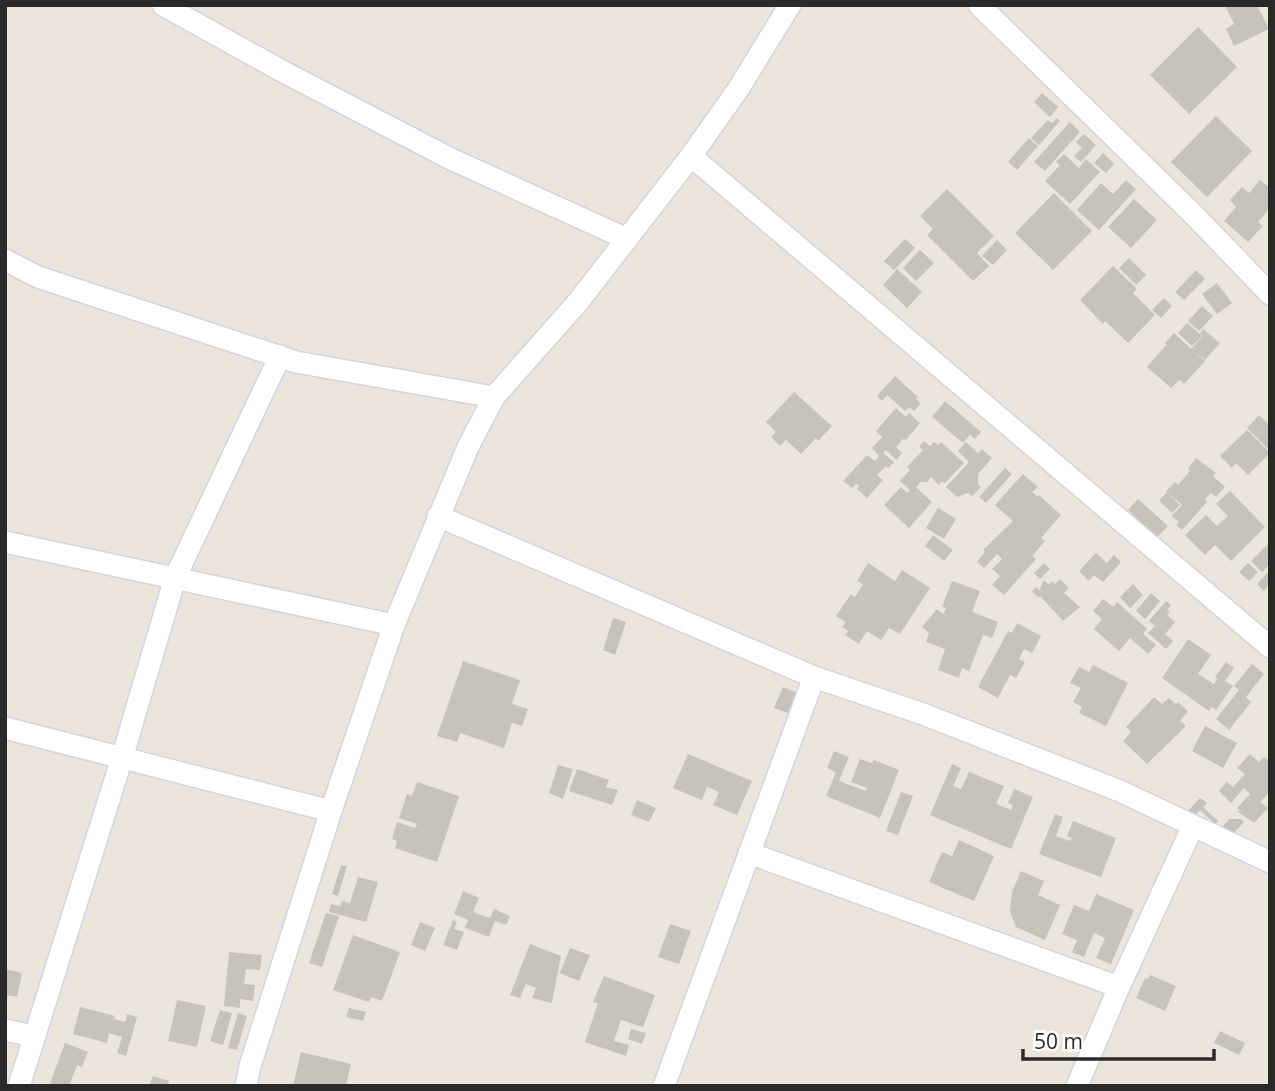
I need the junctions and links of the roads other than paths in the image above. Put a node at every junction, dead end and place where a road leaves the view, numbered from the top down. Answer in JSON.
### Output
{"nodes":[{"id":1,"x":163,"y":5,"type":"edge"},
{"id":2,"x":790,"y":5,"type":"edge"},
{"id":3,"x":979,"y":5,"type":"edge"},
{"id":4,"x":691,"y":156,"type":"junction"},
{"id":5,"x":627,"y":239,"type":"junction"},
{"id":6,"x":5,"y":260,"type":"edge"},
{"id":7,"x":1270,"y":295,"type":"edge"},
{"id":8,"x":280,"y":356,"type":"junction"},
{"id":9,"x":494,"y":397,"type":"junction"},
{"id":10,"x":438,"y":516,"type":"junction"},
{"id":11,"x":5,"y":542,"type":"edge"},
{"id":12,"x":175,"y":578,"type":"junction"},
{"id":13,"x":394,"y":625,"type":"junction"},
{"id":14,"x":1270,"y":647,"type":"edge"},
{"id":15,"x":814,"y":677,"type":"junction"},
{"id":16,"x":5,"y":728,"type":"edge"},
{"id":17,"x":122,"y":758,"type":"junction"},
{"id":18,"x":331,"y":811,"type":"junction"},
{"id":19,"x":1193,"y":826,"type":"junction"},
{"id":20,"x":749,"y":853,"type":"junction"},
{"id":21,"x":1270,"y":862,"type":"edge"},
{"id":22,"x":1119,"y":987,"type":"junction"},
{"id":23,"x":5,"y":1030,"type":"edge"},
{"id":24,"x":33,"y":1036,"type":"junction"},
{"id":25,"x":19,"y":1086,"type":"edge"},
{"id":26,"x":246,"y":1086,"type":"edge"},
{"id":27,"x":664,"y":1086,"type":"edge"},
{"id":28,"x":1077,"y":1086,"type":"edge"}],
"edges":[{"from":1,"to":5,"type":"street"},
{"from":2,"to":4,"type":"street"},
{"from":3,"to":7,"type":"street"},
{"from":4,"to":5,"type":"street"},
{"from":4,"to":14,"type":"street"},
{"from":5,"to":9,"type":"street"},
{"from":6,"to":8,"type":"street"},
{"from":8,"to":9,"type":"street"},
{"from":8,"to":12,"type":"street"},
{"from":9,"to":10,"type":"street"},
{"from":10,"to":13,"type":"street"},
{"from":10,"to":15,"type":"street"},
{"from":11,"to":12,"type":"street"},
{"from":12,"to":13,"type":"street"},
{"from":12,"to":17,"type":"street"},
{"from":13,"to":18,"type":"street"},
{"from":15,"to":19,"type":"street"},
{"from":15,"to":20,"type":"street"},
{"from":16,"to":17,"type":"street"},
{"from":17,"to":18,"type":"street"},
{"from":17,"to":24,"type":"street"},
{"from":18,"to":26,"type":"street"},
{"from":19,"to":21,"type":"street"},
{"from":19,"to":22,"type":"street"},
{"from":20,"to":22,"type":"street"},
{"from":20,"to":27,"type":"street"},
{"from":22,"to":28,"type":"street"},
{"from":23,"to":24,"type":"street"},
{"from":24,"to":25,"type":"street"}]}
